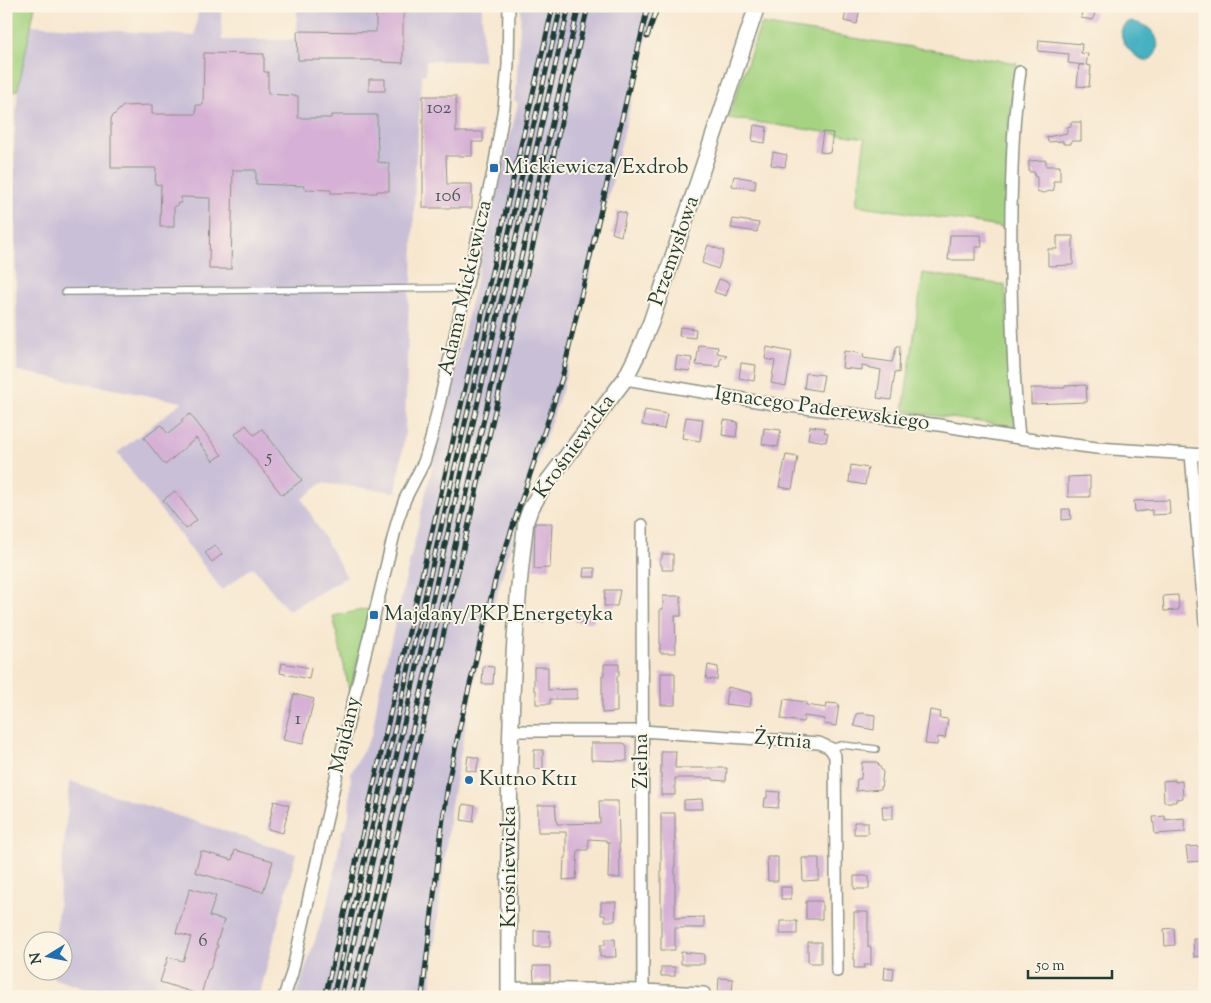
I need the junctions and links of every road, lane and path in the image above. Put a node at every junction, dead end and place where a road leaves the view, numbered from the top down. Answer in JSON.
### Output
{"nodes":[{"id":1,"x":510,"y":6,"type":"edge"},
{"id":2,"x":757,"y":6,"type":"edge"},
{"id":3,"x":1020,"y":72,"type":"dead end"},
{"id":4,"x":467,"y":288,"type":"junction"},
{"id":5,"x":64,"y":292,"type":"dead end"},
{"id":6,"x":625,"y":379,"type":"junction"},
{"id":7,"x":1019,"y":438,"type":"junction"},
{"id":8,"x":1191,"y":454,"type":"junction"},
{"id":9,"x":1205,"y":455,"type":"edge"},
{"id":10,"x":416,"y":477,"type":"joint"},
{"id":11,"x":642,"y":525,"type":"dead end"},
{"id":12,"x":1205,"y":622,"type":"edge"},
{"id":13,"x":511,"y":731,"type":"junction"},
{"id":14,"x":642,"y":731,"type":"junction"},
{"id":15,"x":830,"y":748,"type":"junction"},
{"id":16,"x":876,"y":749,"type":"dead end"},
{"id":17,"x":837,"y":972,"type":"dead end"},
{"id":18,"x":509,"y":992,"type":"edge"},
{"id":19,"x":704,"y":992,"type":"dead end"},
{"id":20,"x":643,"y":993,"type":"edge"},
{"id":21,"x":284,"y":997,"type":"edge"}],
"edges":[{"from":1,"to":4,"type":"street","name":"Adama Mickiewicza"},
{"from":2,"to":6,"type":"street","name":"Przemysłowa"},
{"from":3,"to":7,"type":"street"},
{"from":4,"to":5,"type":"lane"},
{"from":4,"to":10,"type":"street","name":"Adama Mickiewicza"},
{"from":6,"to":7,"type":"street","name":"Ignacego Paderewskiego"},
{"from":6,"to":13,"type":"street","name":"Krośniewicka"},
{"from":7,"to":8,"type":"street","name":"Ignacego Paderewskiego"},
{"from":8,"to":9,"type":"street","name":"Ignacego Paderewskiego"},
{"from":8,"to":12,"type":"street"},
{"from":10,"to":21,"type":"street","name":"Majdany"},
{"from":11,"to":14,"type":"street","name":"Zielna"},
{"from":13,"to":14,"type":"street","name":"Żytnia"},
{"from":13,"to":18,"type":"street","name":"Krośniewicka"},
{"from":14,"to":15,"type":"street","name":"Żytnia"},
{"from":14,"to":20,"type":"street","name":"Zielna"},
{"from":15,"to":16,"type":"lane"},
{"from":15,"to":17,"type":"street","name":"Żytnia"},
{"from":18,"to":20,"type":"street"},
{"from":19,"to":20,"type":"street"}]}
